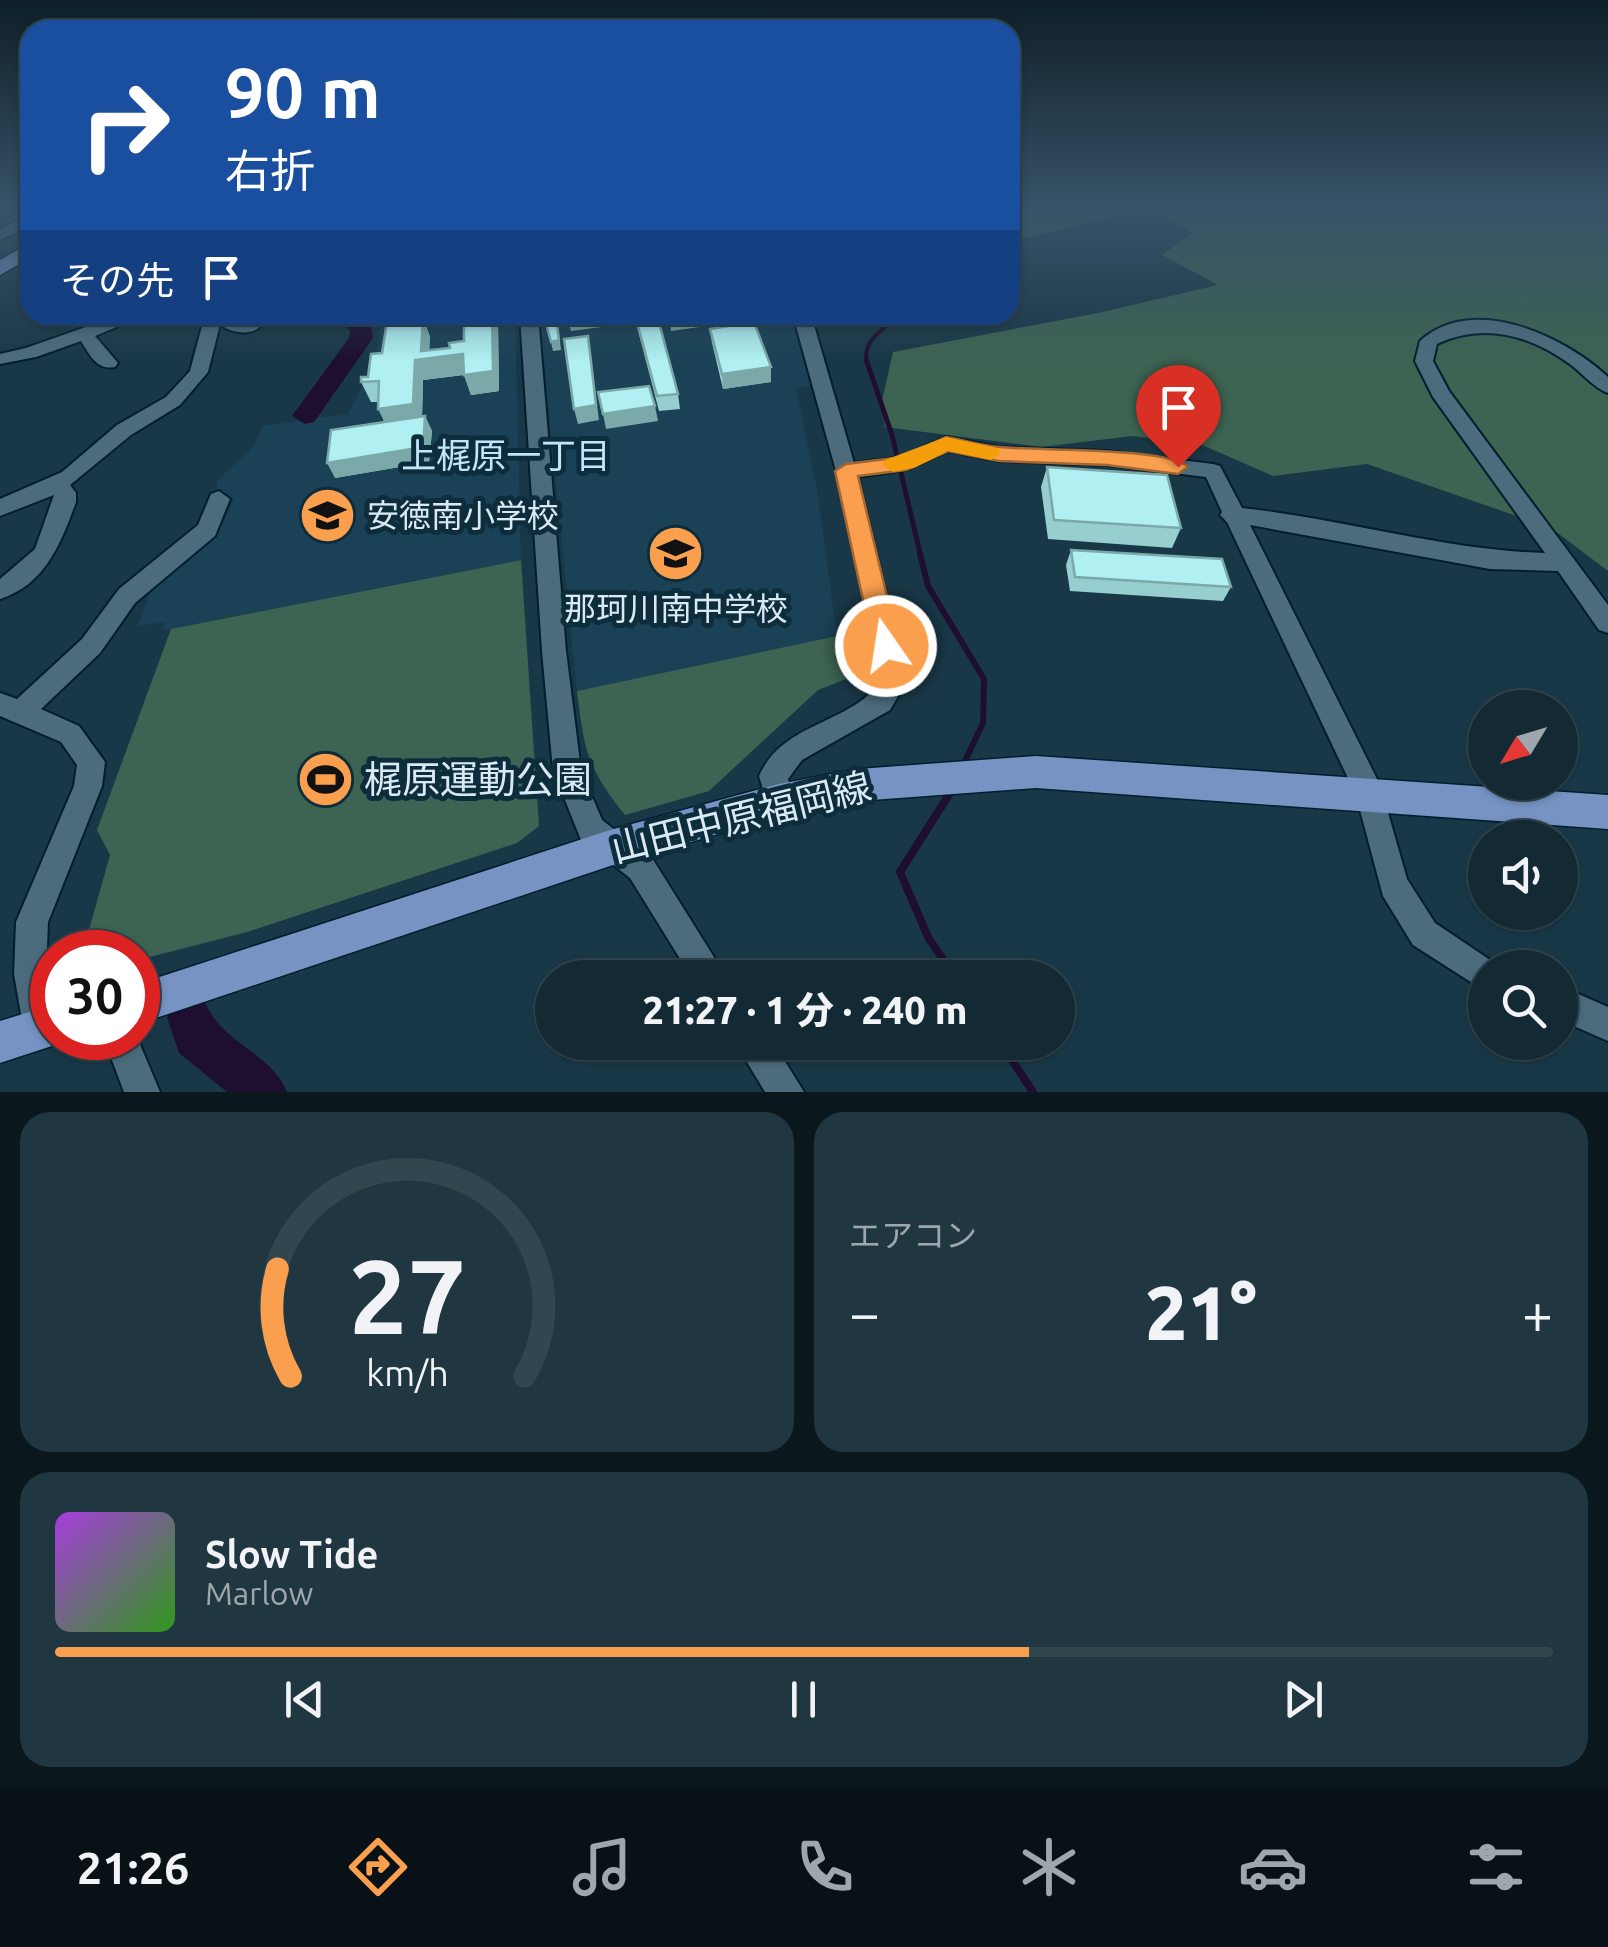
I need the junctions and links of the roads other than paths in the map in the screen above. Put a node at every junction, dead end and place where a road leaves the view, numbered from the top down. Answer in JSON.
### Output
{"nodes":[{"id":1,"x":111,"y":325,"type":"edge"},
{"id":2,"x":213,"y":325,"type":"edge"},
{"id":3,"x":231,"y":325,"type":"edge"},
{"id":4,"x":530,"y":325,"type":"edge"},
{"id":5,"x":805,"y":325,"type":"edge"},
{"id":6,"x":250,"y":327,"type":"dead end"},
{"id":7,"x":86,"y":335,"type":"junction"},
{"id":8,"x":0,"y":359,"type":"edge"},
{"id":9,"x":108,"y":363,"type":"dead end"},
{"id":10,"x":1608,"y":388,"type":"edge"},
{"id":11,"x":846,"y":471,"type":"junction"},
{"id":12,"x":55,"y":483,"type":"junction"},
{"id":13,"x":219,"y":499,"type":"dead end"},
{"id":14,"x":0,"y":508,"type":"edge"},
{"id":15,"x":1231,"y":515,"type":"junction"},
{"id":16,"x":1567,"y":563,"type":"junction"},
{"id":17,"x":0,"y":590,"type":"edge"},
{"id":18,"x":1608,"y":623,"type":"edge"},
{"id":19,"x":11,"y":707,"type":"edge"},
{"id":20,"x":1370,"y":794,"type":"junction"},
{"id":21,"x":778,"y":800,"type":"junction"},
{"id":22,"x":1608,"y":812,"type":"edge"},
{"id":23,"x":610,"y":848,"type":"junction"},
{"id":24,"x":32,"y":930,"type":"edge"},
{"id":25,"x":699,"y":960,"type":"edge"},
{"id":26,"x":1468,"y":964,"type":"edge"},
{"id":27,"x":160,"y":997,"type":"edge"},
{"id":28,"x":1578,"y":1012,"type":"edge"},
{"id":29,"x":1608,"y":1024,"type":"edge"},
{"id":30,"x":129,"y":1060,"type":"edge"},
{"id":31,"x":764,"y":1060,"type":"edge"},
{"id":32,"x":142,"y":1092,"type":"edge"},
{"id":33,"x":786,"y":1092,"type":"edge"}],
"edges":[{"from":1,"to":7,"type":"street"},
{"from":2,"to":12,"type":"street"},
{"from":3,"to":6,"type":"street"},
{"from":4,"to":23,"type":"street"},
{"from":5,"to":11,"type":"street"},
{"from":7,"to":8,"type":"street"},
{"from":7,"to":9,"type":"street"},
{"from":10,"to":16,"type":"street"},
{"from":11,"to":15,"type":"street"},
{"from":11,"to":21,"type":"street"},
{"from":12,"to":14,"type":"street"},
{"from":12,"to":17,"type":"street"},
{"from":13,"to":19,"type":"street"},
{"from":15,"to":16,"type":"street"},
{"from":15,"to":20,"type":"street"},
{"from":16,"to":18,"type":"street"},
{"from":19,"to":24,"type":"street"},
{"from":20,"to":21,"type":"main road","name":"山田中原福岡線"},
{"from":20,"to":22,"type":"main road","name":"山田中原福岡線"},
{"from":20,"to":26,"type":"street"},
{"from":21,"to":23,"type":"main road","name":"山田中原福岡線"},
{"from":23,"to":25,"type":"street"},
{"from":23,"to":27,"type":"main road","name":"山田中原福岡線"},
{"from":28,"to":29,"type":"street"},
{"from":30,"to":32,"type":"street"},
{"from":31,"to":33,"type":"street"}]}
